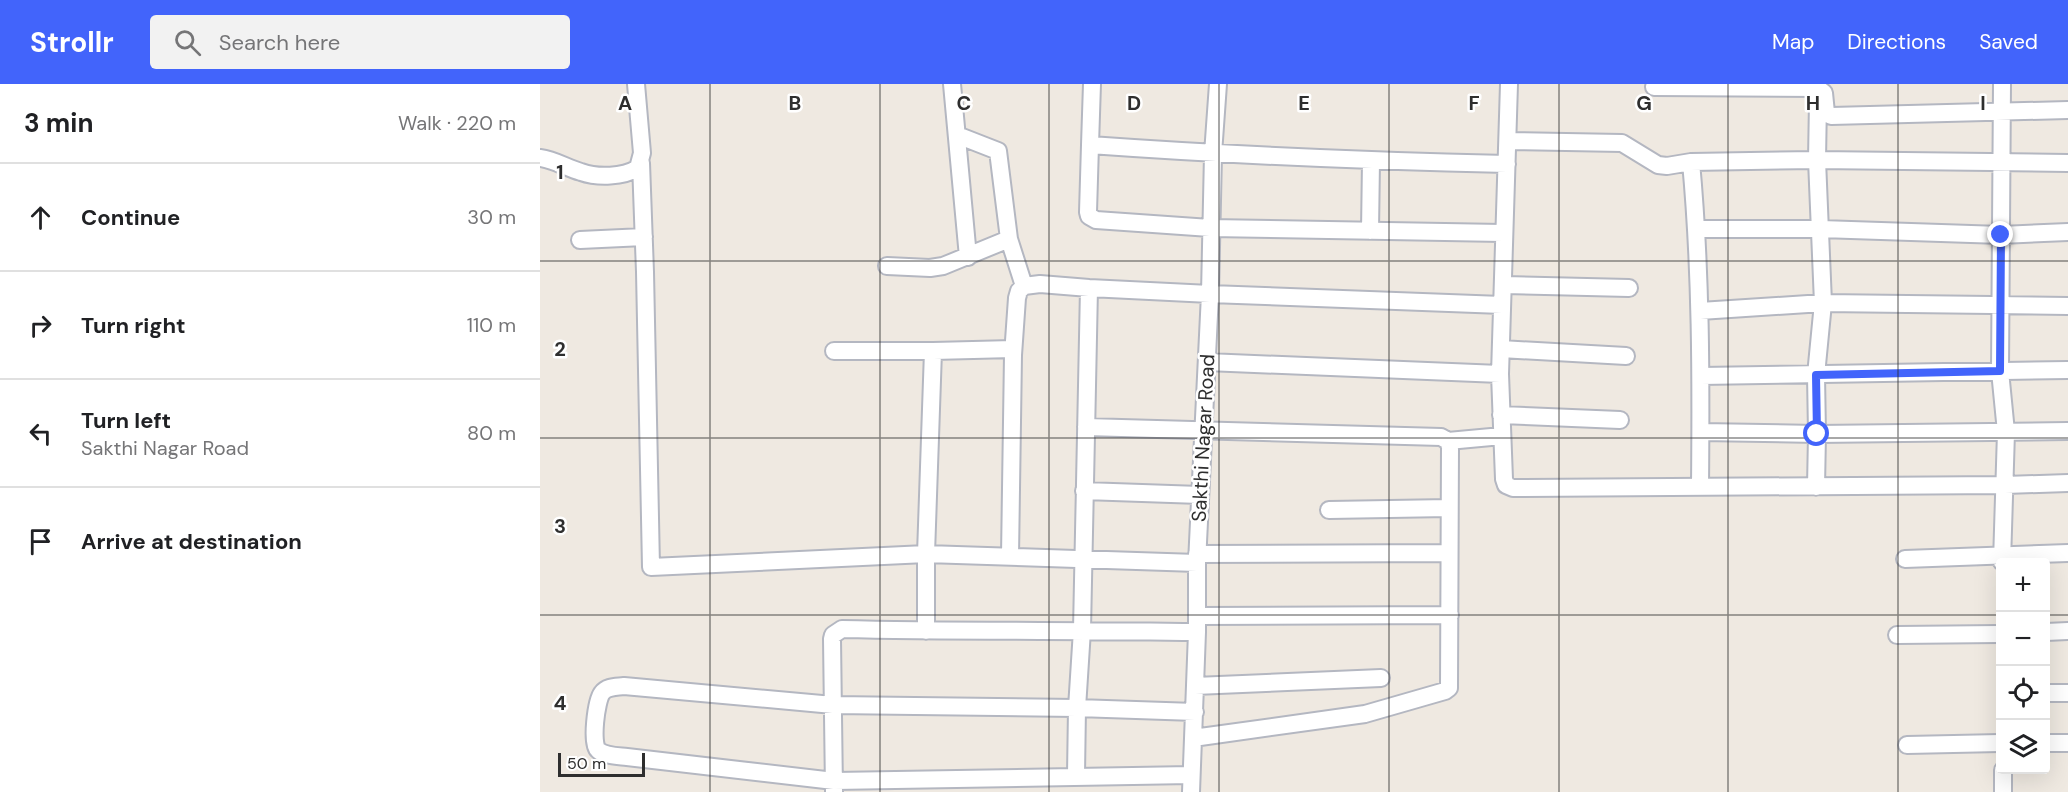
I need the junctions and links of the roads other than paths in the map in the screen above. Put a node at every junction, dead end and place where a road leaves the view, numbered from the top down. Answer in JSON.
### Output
{"nodes":[{"id":1,"x":636,"y":84,"type":"edge"},
{"id":2,"x":952,"y":84,"type":"edge"},
{"id":3,"x":1092,"y":84,"type":"edge"},
{"id":4,"x":1218,"y":84,"type":"edge"},
{"id":5,"x":1509,"y":84,"type":"edge"},
{"id":6,"x":2002,"y":84,"type":"edge"},
{"id":7,"x":1744,"y":86,"type":"edge"},
{"id":8,"x":1818,"y":86,"type":"edge"},
{"id":9,"x":1654,"y":87,"type":"dead end"},
{"id":10,"x":2068,"y":110,"type":"edge"},
{"id":11,"x":2003,"y":112,"type":"junction"},
{"id":12,"x":957,"y":135,"type":"junction"},
{"id":13,"x":1509,"y":141,"type":"junction"},
{"id":14,"x":1090,"y":145,"type":"junction"},
{"id":15,"x":1213,"y":154,"type":"junction"},
{"id":16,"x":540,"y":158,"type":"edge"},
{"id":17,"x":1817,"y":160,"type":"junction"},
{"id":18,"x":1371,"y":161,"type":"junction"},
{"id":19,"x":1691,"y":162,"type":"junction"},
{"id":20,"x":641,"y":163,"type":"junction"},
{"id":21,"x":2002,"y":163,"type":"junction"},
{"id":22,"x":2068,"y":163,"type":"edge"},
{"id":23,"x":1507,"y":164,"type":"junction"},
{"id":24,"x":1210,"y":228,"type":"junction"},
{"id":25,"x":1697,"y":229,"type":"junction"},
{"id":26,"x":1821,"y":229,"type":"junction"},
{"id":27,"x":1370,"y":231,"type":"junction"},
{"id":28,"x":2068,"y":232,"type":"edge"},
{"id":29,"x":1503,"y":233,"type":"junction"},
{"id":30,"x":2001,"y":235,"type":"junction"},
{"id":31,"x":644,"y":237,"type":"junction"},
{"id":32,"x":1009,"y":238,"type":"junction"},
{"id":33,"x":580,"y":240,"type":"dead end"},
{"id":34,"x":968,"y":257,"type":"junction"},
{"id":35,"x":887,"y":266,"type":"dead end"},
{"id":36,"x":1504,"y":285,"type":"junction"},
{"id":37,"x":1023,"y":286,"type":"junction"},
{"id":38,"x":1089,"y":288,"type":"junction"},
{"id":39,"x":1629,"y":288,"type":"dead end"},
{"id":40,"x":1210,"y":294,"type":"junction"},
{"id":41,"x":1823,"y":303,"type":"junction"},
{"id":42,"x":1502,"y":304,"type":"junction"},
{"id":43,"x":2001,"y":305,"type":"junction"},
{"id":44,"x":2068,"y":306,"type":"edge"},
{"id":45,"x":1700,"y":311,"type":"junction"},
{"id":46,"x":1013,"y":349,"type":"junction"},
{"id":47,"x":1501,"y":349,"type":"junction"},
{"id":48,"x":834,"y":351,"type":"dead end"},
{"id":49,"x":933,"y":351,"type":"junction"},
{"id":50,"x":1626,"y":356,"type":"dead end"},
{"id":51,"x":1207,"y":362,"type":"junction"},
{"id":52,"x":2068,"y":370,"type":"edge"},
{"id":53,"x":2000,"y":371,"type":"junction"},
{"id":54,"x":1500,"y":374,"type":"junction"},
{"id":55,"x":1816,"y":375,"type":"junction"},
{"id":56,"x":1701,"y":376,"type":"junction"},
{"id":57,"x":1501,"y":415,"type":"junction"},
{"id":58,"x":1620,"y":420,"type":"dead end"},
{"id":59,"x":1086,"y":427,"type":"junction"},
{"id":60,"x":1202,"y":430,"type":"junction"},
{"id":61,"x":2068,"y":431,"type":"edge"},
{"id":62,"x":1701,"y":432,"type":"junction"},
{"id":63,"x":2006,"y":432,"type":"junction"},
{"id":64,"x":1817,"y":434,"type":"junction"},
{"id":65,"x":1502,"y":436,"type":"junction"},
{"id":66,"x":1448,"y":441,"type":"junction"},
{"id":67,"x":2068,"y":483,"type":"edge"},
{"id":68,"x":2005,"y":485,"type":"junction"},
{"id":69,"x":1700,"y":487,"type":"junction"},
{"id":70,"x":1816,"y":487,"type":"junction"},
{"id":71,"x":1084,"y":491,"type":"junction"},
{"id":72,"x":1200,"y":495,"type":"junction"},
{"id":73,"x":1449,"y":508,"type":"junction"},
{"id":74,"x":1329,"y":510,"type":"dead end"},
{"id":75,"x":1449,"y":553,"type":"junction"},
{"id":76,"x":2068,"y":553,"type":"edge"},
{"id":77,"x":926,"y":554,"type":"junction"},
{"id":78,"x":1010,"y":556,"type":"junction"},
{"id":79,"x":2002,"y":558,"type":"edge"},
{"id":80,"x":2013,"y":558,"type":"edge"},
{"id":81,"x":1197,"y":559,"type":"junction"},
{"id":82,"x":1905,"y":559,"type":"dead end"},
{"id":83,"x":1996,"y":559,"type":"edge"},
{"id":84,"x":1082,"y":560,"type":"junction"},
{"id":85,"x":1450,"y":615,"type":"junction"},
{"id":86,"x":1197,"y":624,"type":"junction"},
{"id":87,"x":1082,"y":630,"type":"junction"},
{"id":88,"x":926,"y":631,"type":"junction"},
{"id":89,"x":2050,"y":632,"type":"edge"},
{"id":90,"x":2068,"y":632,"type":"edge"},
{"id":91,"x":1996,"y":634,"type":"edge"},
{"id":92,"x":1897,"y":635,"type":"dead end"},
{"id":93,"x":1381,"y":678,"type":"dead end"},
{"id":94,"x":1195,"y":686,"type":"junction"},
{"id":95,"x":2050,"y":693,"type":"edge"},
{"id":96,"x":2068,"y":693,"type":"edge"},
{"id":97,"x":833,"y":705,"type":"junction"},
{"id":98,"x":1077,"y":708,"type":"junction"},
{"id":99,"x":1195,"y":712,"type":"junction"},
{"id":100,"x":1193,"y":738,"type":"junction"},
{"id":101,"x":1996,"y":743,"type":"edge"},
{"id":102,"x":2050,"y":743,"type":"edge"},
{"id":103,"x":2068,"y":743,"type":"edge"},
{"id":104,"x":1907,"y":745,"type":"dead end"},
{"id":105,"x":2003,"y":774,"type":"edge"},
{"id":106,"x":1077,"y":775,"type":"junction"},
{"id":107,"x":1191,"y":775,"type":"junction"},
{"id":108,"x":834,"y":786,"type":"edge"},
{"id":109,"x":962,"y":786,"type":"edge"},
{"id":110,"x":1191,"y":792,"type":"edge"},
{"id":111,"x":2003,"y":792,"type":"edge"}],
"edges":[{"from":1,"to":20,"type":"street"},
{"from":2,"to":12,"type":"street"},
{"from":3,"to":14,"type":"street"},
{"from":4,"to":15,"type":"street","name":"Sakthi Nagar Road"},
{"from":5,"to":13,"type":"street"},
{"from":6,"to":11,"type":"street"},
{"from":7,"to":8,"type":"street"},
{"from":7,"to":9,"type":"street"},
{"from":8,"to":11,"type":"street"},
{"from":8,"to":17,"type":"street"},
{"from":10,"to":11,"type":"street"},
{"from":11,"to":21,"type":"street"},
{"from":12,"to":32,"type":"street"},
{"from":12,"to":34,"type":"street"},
{"from":13,"to":19,"type":"street"},
{"from":13,"to":23,"type":"street"},
{"from":14,"to":15,"type":"street"},
{"from":14,"to":24,"type":"street"},
{"from":15,"to":18,"type":"street"},
{"from":15,"to":24,"type":"street","name":"Sakthi Nagar Road"},
{"from":16,"to":20,"type":"street"},
{"from":17,"to":19,"type":"street"},
{"from":17,"to":21,"type":"street"},
{"from":17,"to":26,"type":"street"},
{"from":18,"to":23,"type":"street"},
{"from":18,"to":27,"type":"street"},
{"from":19,"to":25,"type":"street"},
{"from":20,"to":31,"type":"street"},
{"from":21,"to":22,"type":"street"},
{"from":21,"to":30,"type":"street"},
{"from":23,"to":29,"type":"street"},
{"from":24,"to":27,"type":"street"},
{"from":24,"to":40,"type":"street","name":"Sakthi Nagar Road"},
{"from":25,"to":26,"type":"street"},
{"from":25,"to":45,"type":"street"},
{"from":26,"to":30,"type":"street"},
{"from":26,"to":41,"type":"street"},
{"from":27,"to":29,"type":"street"},
{"from":28,"to":30,"type":"street"},
{"from":29,"to":36,"type":"street"},
{"from":30,"to":43,"type":"street"},
{"from":31,"to":33,"type":"street"},
{"from":31,"to":77,"type":"street"},
{"from":32,"to":34,"type":"street"},
{"from":32,"to":37,"type":"street"},
{"from":34,"to":35,"type":"street"},
{"from":36,"to":39,"type":"street"},
{"from":36,"to":42,"type":"street"},
{"from":37,"to":38,"type":"street"},
{"from":37,"to":46,"type":"street"},
{"from":38,"to":40,"type":"street"},
{"from":38,"to":59,"type":"street"},
{"from":40,"to":42,"type":"street"},
{"from":40,"to":51,"type":"street","name":"Sakthi Nagar Road"},
{"from":41,"to":43,"type":"street"},
{"from":41,"to":45,"type":"street"},
{"from":41,"to":55,"type":"street"},
{"from":42,"to":47,"type":"street"},
{"from":43,"to":44,"type":"street"},
{"from":43,"to":53,"type":"street"},
{"from":45,"to":56,"type":"street"},
{"from":46,"to":49,"type":"street"},
{"from":46,"to":78,"type":"street"},
{"from":47,"to":50,"type":"street"},
{"from":47,"to":54,"type":"street"},
{"from":48,"to":49,"type":"street"},
{"from":49,"to":77,"type":"street"},
{"from":51,"to":54,"type":"street"},
{"from":51,"to":60,"type":"street","name":"Sakthi Nagar Road"},
{"from":52,"to":53,"type":"street"},
{"from":53,"to":55,"type":"street"},
{"from":53,"to":63,"type":"street"},
{"from":54,"to":57,"type":"street"},
{"from":55,"to":56,"type":"street"},
{"from":55,"to":64,"type":"street"},
{"from":56,"to":62,"type":"street"},
{"from":57,"to":58,"type":"street"},
{"from":57,"to":65,"type":"street"},
{"from":59,"to":60,"type":"street"},
{"from":59,"to":71,"type":"street"},
{"from":60,"to":66,"type":"street"},
{"from":60,"to":72,"type":"street","name":"Sakthi Nagar Road"},
{"from":61,"to":63,"type":"street"},
{"from":62,"to":64,"type":"street"},
{"from":62,"to":69,"type":"street"},
{"from":63,"to":64,"type":"street"},
{"from":63,"to":68,"type":"street"},
{"from":64,"to":70,"type":"street"},
{"from":65,"to":66,"type":"street"},
{"from":65,"to":69,"type":"street"},
{"from":66,"to":73,"type":"street"},
{"from":67,"to":68,"type":"street"},
{"from":68,"to":70,"type":"street"},
{"from":68,"to":79,"type":"street"},
{"from":69,"to":70,"type":"street"},
{"from":71,"to":72,"type":"street"},
{"from":71,"to":84,"type":"street"},
{"from":72,"to":81,"type":"street","name":"Sakthi Nagar Road"},
{"from":73,"to":74,"type":"street"},
{"from":73,"to":75,"type":"street"},
{"from":75,"to":81,"type":"street"},
{"from":75,"to":85,"type":"street"},
{"from":76,"to":80,"type":"street"},
{"from":77,"to":78,"type":"street"},
{"from":77,"to":88,"type":"street"},
{"from":78,"to":84,"type":"street"},
{"from":81,"to":84,"type":"street"},
{"from":81,"to":86,"type":"street","name":"Sakthi Nagar Road"},
{"from":82,"to":83,"type":"street"},
{"from":84,"to":87,"type":"street"},
{"from":85,"to":86,"type":"street"},
{"from":85,"to":100,"type":"street"},
{"from":86,"to":87,"type":"street"},
{"from":86,"to":94,"type":"street","name":"Sakthi Nagar Road"},
{"from":87,"to":88,"type":"street"},
{"from":87,"to":98,"type":"street"},
{"from":88,"to":97,"type":"street"},
{"from":89,"to":90,"type":"street"},
{"from":91,"to":92,"type":"street"},
{"from":93,"to":94,"type":"street"},
{"from":94,"to":99,"type":"street","name":"Sakthi Nagar Road"},
{"from":95,"to":96,"type":"street"},
{"from":97,"to":98,"type":"street"},
{"from":97,"to":108,"type":"street"},
{"from":97,"to":108,"type":"street"},
{"from":98,"to":99,"type":"street"},
{"from":98,"to":106,"type":"street"},
{"from":99,"to":100,"type":"street","name":"Sakthi Nagar Road"},
{"from":100,"to":107,"type":"street","name":"Sakthi Nagar Road"},
{"from":101,"to":104,"type":"street"},
{"from":102,"to":103,"type":"street"},
{"from":105,"to":111,"type":"street"},
{"from":106,"to":107,"type":"street"},
{"from":106,"to":109,"type":"street"},
{"from":107,"to":110,"type":"street","name":"Sakthi Nagar Road"},
{"from":108,"to":109,"type":"street"}]}
